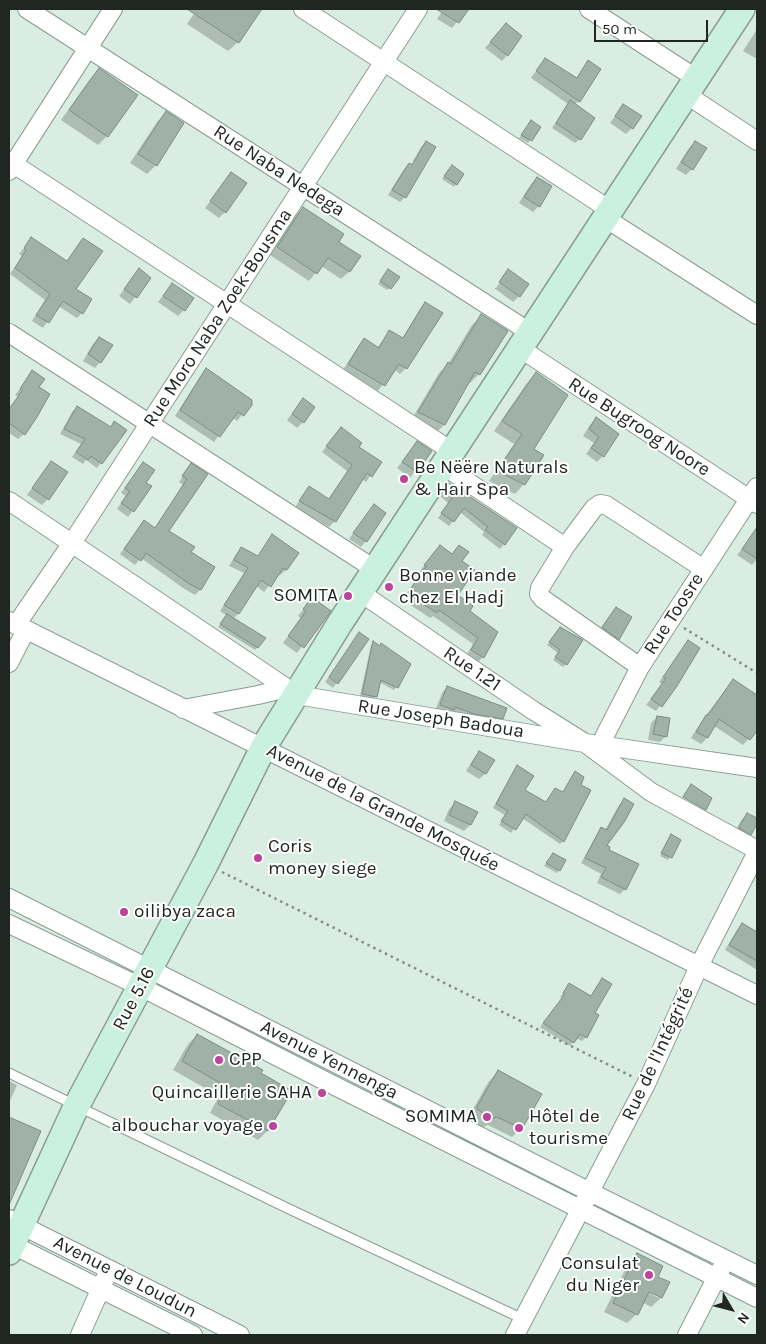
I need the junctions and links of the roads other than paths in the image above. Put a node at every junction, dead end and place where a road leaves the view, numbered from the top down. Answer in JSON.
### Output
{"nodes":[{"id":1,"x":26,"y":9,"type":"edge"},
{"id":2,"x":113,"y":9,"type":"edge"},
{"id":3,"x":303,"y":9,"type":"edge"},
{"id":4,"x":418,"y":9,"type":"edge"},
{"id":5,"x":589,"y":9,"type":"edge"},
{"id":6,"x":742,"y":9,"type":"edge"},
{"id":7,"x":88,"y":48,"type":"junction"},
{"id":8,"x":384,"y":61,"type":"junction"},
{"id":9,"x":692,"y":87,"type":"junction"},
{"id":10,"x":757,"y":142,"type":"edge"},
{"id":11,"x":10,"y":165,"type":"edge"},
{"id":12,"x":302,"y":187,"type":"junction"},
{"id":13,"x":607,"y":214,"type":"junction"},
{"id":14,"x":227,"y":304,"type":"junction"},
{"id":15,"x":757,"y":315,"type":"edge"},
{"id":16,"x":9,"y":333,"type":"edge"},
{"id":17,"x":526,"y":341,"type":"junction"},
{"id":18,"x":149,"y":424,"type":"junction"},
{"id":19,"x":449,"y":459,"type":"junction"},
{"id":20,"x":755,"y":496,"type":"edge"},
{"id":21,"x":9,"y":501,"type":"edge"},
{"id":22,"x":72,"y":542,"type":"junction"},
{"id":23,"x":564,"y":547,"type":"junction"},
{"id":24,"x":704,"y":569,"type":"junction"},
{"id":25,"x":376,"y":570,"type":"junction"},
{"id":26,"x":361,"y":593,"type":"junction"},
{"id":27,"x":17,"y":625,"type":"edge"},
{"id":28,"x":9,"y":664,"type":"edge"},
{"id":29,"x":640,"y":667,"type":"junction"},
{"id":30,"x":292,"y":691,"type":"junction"},
{"id":31,"x":183,"y":709,"type":"junction"},
{"id":32,"x":592,"y":744,"type":"junction"},
{"id":33,"x":263,"y":748,"type":"junction"},
{"id":34,"x":757,"y":768,"type":"edge"},
{"id":35,"x":757,"y":851,"type":"edge"},
{"id":36,"x":9,"y":898,"type":"edge"},
{"id":37,"x":9,"y":924,"type":"edge"},
{"id":38,"x":699,"y":966,"type":"junction"},
{"id":39,"x":145,"y":978,"type":"junction"},
{"id":40,"x":757,"y":995,"type":"edge"},
{"id":41,"x":9,"y":1073,"type":"edge"},
{"id":42,"x":76,"y":1107,"type":"junction"},
{"id":43,"x":590,"y":1192,"type":"junction"},
{"id":44,"x":580,"y":1210,"type":"junction"},
{"id":45,"x":12,"y":1237,"type":"edge"},
{"id":46,"x":727,"y":1260,"type":"junction"},
{"id":47,"x":109,"y":1270,"type":"junction"},
{"id":48,"x":757,"y":1275,"type":"edge"},
{"id":49,"x":716,"y":1277,"type":"junction"},
{"id":50,"x":101,"y":1289,"type":"junction"},
{"id":51,"x":757,"y":1298,"type":"edge"},
{"id":52,"x":523,"y":1319,"type":"junction"},
{"id":53,"x":80,"y":1335,"type":"edge"},
{"id":54,"x":193,"y":1335,"type":"edge"},
{"id":55,"x":240,"y":1335,"type":"edge"},
{"id":56,"x":515,"y":1335,"type":"edge"},
{"id":57,"x":687,"y":1335,"type":"edge"}],
"edges":[{"from":1,"to":7,"type":"street","name":"Rue Naba Nedega"},
{"from":2,"to":7,"type":"street"},
{"from":3,"to":8,"type":"street"},
{"from":4,"to":8,"type":"street","name":"Rue Moro Naba Zoek-Bousma"},
{"from":5,"to":9,"type":"street"},
{"from":6,"to":9,"type":"main road","name":"Rue 5.16"},
{"from":7,"to":11,"type":"street"},
{"from":7,"to":12,"type":"street","name":"Rue Naba Nedega"},
{"from":8,"to":12,"type":"street","name":"Rue Moro Naba Zoek-Bousma"},
{"from":8,"to":13,"type":"street"},
{"from":9,"to":10,"type":"street"},
{"from":9,"to":13,"type":"main road","name":"Rue 5.16"},
{"from":11,"to":14,"type":"street"},
{"from":12,"to":14,"type":"street","name":"Rue Moro Naba Zoek-Bousma"},
{"from":12,"to":17,"type":"street","name":"Rue Naba Nedega"},
{"from":13,"to":15,"type":"street"},
{"from":13,"to":17,"type":"main road","name":"Rue 5.16"},
{"from":14,"to":18,"type":"street","name":"Rue Moro Naba Zoek-Bousma"},
{"from":14,"to":19,"type":"street"},
{"from":16,"to":18,"type":"street"},
{"from":17,"to":19,"type":"main road","name":"Rue 5.16"},
{"from":17,"to":20,"type":"street","name":"Rue Bugroog Noore"},
{"from":18,"to":22,"type":"street","name":"Rue Moro Naba Zoek-Bousma"},
{"from":18,"to":25,"type":"street"},
{"from":19,"to":23,"type":"street"},
{"from":19,"to":25,"type":"main road","name":"Rue 5.16"},
{"from":20,"to":24,"type":"street","name":"Rue Toosre"},
{"from":21,"to":22,"type":"street"},
{"from":22,"to":27,"type":"street","name":"Rue Moro Naba Zoek-Bousma"},
{"from":22,"to":30,"type":"street"},
{"from":23,"to":24,"type":"street"},
{"from":23,"to":29,"type":"street"},
{"from":24,"to":29,"type":"street","name":"Rue Toosre"},
{"from":25,"to":26,"type":"main road","name":"Rue 5.16"},
{"from":26,"to":30,"type":"main road","name":"Rue 5.16"},
{"from":26,"to":32,"type":"street","name":"Rue 1.21"},
{"from":27,"to":28,"type":"street","name":"Rue Moro Naba Zoek-Bousma"},
{"from":27,"to":31,"type":"street","name":"Avenue de la Grande Mosquée"},
{"from":29,"to":32,"type":"street","name":"Rue Toosre"},
{"from":30,"to":31,"type":"street"},
{"from":30,"to":32,"type":"street","name":"Rue Joseph Badoua"},
{"from":30,"to":33,"type":"main road","name":"Rue 5.16"},
{"from":31,"to":33,"type":"street","name":"Avenue de la Grande Mosquée"},
{"from":32,"to":34,"type":"street","name":"Rue Joseph Badoua"},
{"from":32,"to":35,"type":"street","name":"Rue 1.21"},
{"from":33,"to":38,"type":"street","name":"Avenue de la Grande Mosquée"},
{"from":33,"to":39,"type":"main road","name":"Rue 5.16"},
{"from":35,"to":38,"type":"street","name":"Rue de l'Intégrité"},
{"from":36,"to":39,"type":"street","name":"Avenue Yennenga"},
{"from":37,"to":39,"type":"street","name":"Avenue Yennenga"},
{"from":38,"to":40,"type":"street","name":"Avenue de la Grande Mosquée"},
{"from":38,"to":43,"type":"street","name":"Rue de l'Intégrité"},
{"from":39,"to":42,"type":"main road","name":"Rue 5.16"},
{"from":39,"to":43,"type":"street","name":"Avenue Yennenga"},
{"from":39,"to":44,"type":"street","name":"Avenue Yennenga"},
{"from":41,"to":42,"type":"lane"},
{"from":42,"to":45,"type":"main road","name":"Rue 5.16"},
{"from":42,"to":52,"type":"lane"},
{"from":43,"to":44,"type":"street","name":"Rue de l'Intégrité"},
{"from":43,"to":46,"type":"street","name":"Avenue Yennenga"},
{"from":44,"to":49,"type":"street","name":"Avenue Yennenga"},
{"from":44,"to":52,"type":"street","name":"Rue de l'Intégrité"},
{"from":45,"to":47,"type":"street","name":"Avenue de Loudun"},
{"from":45,"to":50,"type":"street","name":"Avenue de Loudun"},
{"from":46,"to":48,"type":"street","name":"Avenue Yennenga"},
{"from":46,"to":49,"type":"street"},
{"from":47,"to":50,"type":"street"},
{"from":47,"to":55,"type":"street","name":"Avenue de Loudun"},
{"from":49,"to":51,"type":"street","name":"Avenue Yennenga"},
{"from":49,"to":57,"type":"street"},
{"from":50,"to":53,"type":"street"},
{"from":50,"to":54,"type":"street","name":"Avenue de Loudun"},
{"from":52,"to":56,"type":"street","name":"Rue de l'Intégrité"}]}
